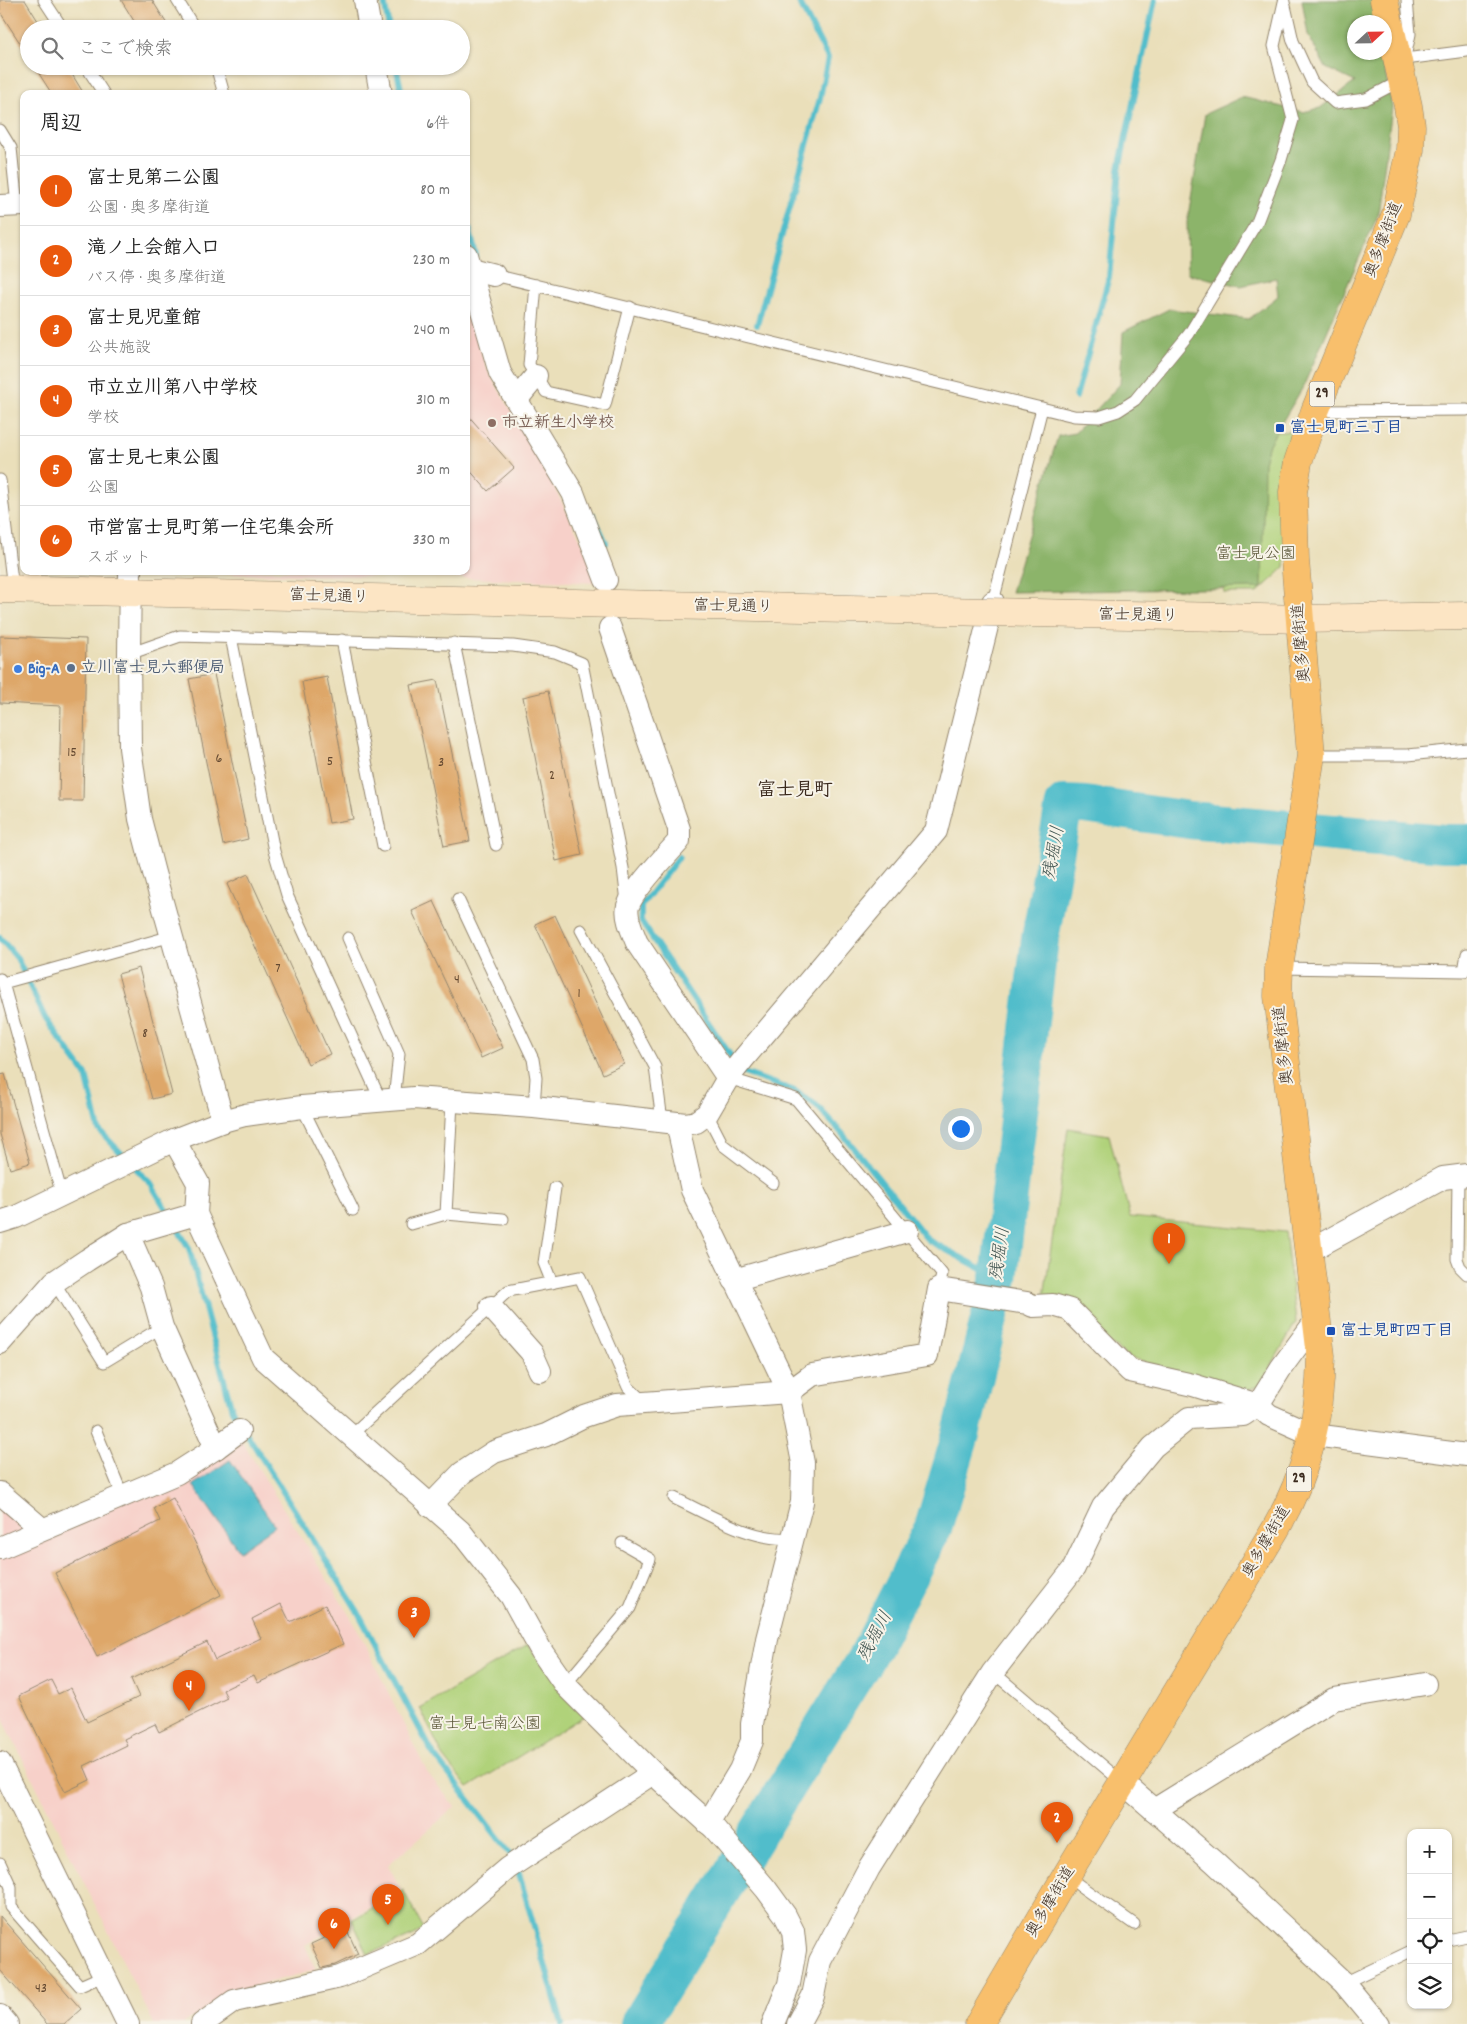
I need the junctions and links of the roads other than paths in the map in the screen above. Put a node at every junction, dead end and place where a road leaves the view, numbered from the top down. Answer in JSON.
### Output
{"nodes":[{"id":1,"x":44,"y":0,"type":"edge"},
{"id":2,"x":177,"y":0,"type":"edge"},
{"id":3,"x":365,"y":0,"type":"edge"},
{"id":4,"x":1384,"y":0,"type":"edge"},
{"id":5,"x":1407,"y":0,"type":"edge"},
{"id":6,"x":1284,"y":1,"type":"edge"},
{"id":7,"x":56,"y":20,"type":"edge"},
{"id":8,"x":189,"y":20,"type":"edge"},
{"id":9,"x":368,"y":20,"type":"edge"},
{"id":10,"x":1467,"y":51,"type":"edge"},
{"id":11,"x":1403,"y":67,"type":"junction"},
{"id":12,"x":92,"y":75,"type":"edge"},
{"id":13,"x":219,"y":75,"type":"edge"},
{"id":14,"x":378,"y":75,"type":"edge"},
{"id":15,"x":101,"y":90,"type":"edge"},
{"id":16,"x":223,"y":90,"type":"edge"},
{"id":17,"x":380,"y":90,"type":"edge"},
{"id":18,"x":0,"y":130,"type":"edge"},
{"id":19,"x":14,"y":206,"type":"edge"},
{"id":20,"x":476,"y":267,"type":"edge"},
{"id":21,"x":536,"y":285,"type":"junction"},
{"id":22,"x":630,"y":307,"type":"junction"},
{"id":23,"x":536,"y":376,"type":"junction"},
{"id":24,"x":516,"y":399,"type":"junction"},
{"id":25,"x":1042,"y":408,"type":"junction"},
{"id":26,"x":1467,"y":410,"type":"edge"},
{"id":27,"x":1315,"y":411,"type":"junction"},
{"id":28,"x":0,"y":480,"type":"edge"},
{"id":29,"x":606,"y":580,"type":"dead end"},
{"id":30,"x":130,"y":582,"type":"edge"},
{"id":31,"x":6,"y":589,"type":"edge"},
{"id":32,"x":993,"y":602,"type":"joint"},
{"id":33,"x":1467,"y":616,"type":"edge"},
{"id":34,"x":1300,"y":619,"type":"junction"},
{"id":35,"x":610,"y":628,"type":"dead end"},
{"id":36,"x":231,"y":637,"type":"junction"},
{"id":37,"x":342,"y":640,"type":"junction"},
{"id":38,"x":454,"y":643,"type":"junction"},
{"id":39,"x":128,"y":654,"type":"junction"},
{"id":40,"x":1467,"y":749,"type":"edge"},
{"id":41,"x":1310,"y":755,"type":"junction"},
{"id":42,"x":496,"y":845,"type":"dead end"},
{"id":43,"x":383,"y":846,"type":"dead end"},
{"id":44,"x":458,"y":899,"type":"dead end"},
{"id":45,"x":628,"y":907,"type":"junction"},
{"id":46,"x":581,"y":930,"type":"dead end"},
{"id":47,"x":172,"y":936,"type":"junction"},
{"id":48,"x":348,"y":938,"type":"dead end"},
{"id":49,"x":1467,"y":954,"type":"edge"},
{"id":50,"x":1279,"y":968,"type":"junction"},
{"id":51,"x":2,"y":981,"type":"edge"},
{"id":52,"x":736,"y":1068,"type":"junction"},
{"id":53,"x":387,"y":1100,"type":"junction"},
{"id":54,"x":452,"y":1102,"type":"junction"},
{"id":55,"x":302,"y":1107,"type":"junction"},
{"id":56,"x":534,"y":1107,"type":"junction"},
{"id":57,"x":707,"y":1114,"type":"junction"},
{"id":58,"x":223,"y":1121,"type":"junction"},
{"id":59,"x":670,"y":1122,"type":"junction"},
{"id":60,"x":174,"y":1140,"type":"junction"},
{"id":61,"x":1462,"y":1176,"type":"edge"},
{"id":62,"x":773,"y":1183,"type":"dead end"},
{"id":63,"x":555,"y":1188,"type":"dead end"},
{"id":64,"x":62,"y":1195,"type":"junction"},
{"id":65,"x":353,"y":1210,"type":"dead end"},
{"id":66,"x":446,"y":1214,"type":"junction"},
{"id":67,"x":180,"y":1218,"type":"junction"},
{"id":68,"x":503,"y":1218,"type":"dead end"},
{"id":69,"x":0,"y":1222,"type":"edge"},
{"id":70,"x":411,"y":1224,"type":"dead end"},
{"id":71,"x":907,"y":1231,"type":"junction"},
{"id":72,"x":128,"y":1234,"type":"junction"},
{"id":73,"x":1309,"y":1252,"type":"junction"},
{"id":74,"x":1467,"y":1274,"type":"edge"},
{"id":75,"x":734,"y":1280,"type":"junction"},
{"id":76,"x":54,"y":1282,"type":"junction"},
{"id":77,"x":552,"y":1283,"type":"junction"},
{"id":78,"x":939,"y":1289,"type":"junction"},
{"id":79,"x":491,"y":1307,"type":"junction"},
{"id":80,"x":1317,"y":1319,"type":"junction"},
{"id":81,"x":162,"y":1327,"type":"junction"},
{"id":82,"x":0,"y":1343,"type":"edge"},
{"id":83,"x":540,"y":1371,"type":"dead end"},
{"id":84,"x":789,"y":1392,"type":"junction"},
{"id":85,"x":644,"y":1402,"type":"junction"},
{"id":86,"x":1258,"y":1405,"type":"junction"},
{"id":87,"x":96,"y":1431,"type":"dead end"},
{"id":88,"x":239,"y":1431,"type":"dead end"},
{"id":89,"x":1314,"y":1435,"type":"junction"},
{"id":90,"x":350,"y":1436,"type":"junction"},
{"id":91,"x":216,"y":1448,"type":"junction"},
{"id":92,"x":1467,"y":1454,"type":"edge"},
{"id":93,"x":0,"y":1493,"type":"edge"},
{"id":94,"x":123,"y":1497,"type":"junction"},
{"id":95,"x":674,"y":1498,"type":"dead end"},
{"id":96,"x":430,"y":1506,"type":"junction"},
{"id":97,"x":42,"y":1529,"type":"junction"},
{"id":98,"x":792,"y":1538,"type":"junction"},
{"id":99,"x":622,"y":1543,"type":"dead end"},
{"id":100,"x":0,"y":1548,"type":"edge"},
{"id":101,"x":993,"y":1672,"type":"junction"},
{"id":102,"x":1426,"y":1684,"type":"dead end"},
{"id":103,"x":565,"y":1685,"type":"junction"},
{"id":104,"x":0,"y":1763,"type":"edge"},
{"id":105,"x":653,"y":1773,"type":"junction"},
{"id":106,"x":1123,"y":1783,"type":"junction"},
{"id":107,"x":1154,"y":1810,"type":"junction"},
{"id":108,"x":711,"y":1825,"type":"junction"},
{"id":109,"x":0,"y":1863,"type":"edge"},
{"id":110,"x":1066,"y":1876,"type":"junction"},
{"id":111,"x":1134,"y":1924,"type":"dead end"},
{"id":112,"x":1467,"y":1936,"type":"edge"},
{"id":113,"x":1452,"y":1939,"type":"edge"},
{"id":114,"x":1407,"y":1952,"type":"edge"},
{"id":115,"x":105,"y":1975,"type":"junction"},
{"id":116,"x":1344,"y":1983,"type":"junction"},
{"id":117,"x":0,"y":2016,"type":"edge"},
{"id":118,"x":212,"y":2020,"type":"edge"},
{"id":119,"x":7,"y":2024,"type":"edge"},
{"id":120,"x":128,"y":2024,"type":"edge"},
{"id":121,"x":773,"y":2024,"type":"edge"},
{"id":122,"x":798,"y":2024,"type":"edge"},
{"id":123,"x":979,"y":2024,"type":"edge"},
{"id":124,"x":1378,"y":2024,"type":"edge"}],
"edges":[{"from":1,"to":7,"type":"lane"},
{"from":2,"to":8,"type":"lane"},
{"from":3,"to":9,"type":"street"},
{"from":4,"to":11,"type":"main road","name":"奥多摩街道","number":"29"},
{"from":5,"to":11,"type":"lane"},
{"from":6,"to":11,"type":"lane"},
{"from":6,"to":25,"type":"lane"},
{"from":10,"to":11,"type":"lane"},
{"from":11,"to":27,"type":"main road","name":"奥多摩街道","number":"29"},
{"from":12,"to":15,"type":"lane"},
{"from":13,"to":16,"type":"lane"},
{"from":14,"to":17,"type":"street"},
{"from":18,"to":19,"type":"lane"},
{"from":20,"to":21,"type":"lane"},
{"from":20,"to":24,"type":"street"},
{"from":21,"to":22,"type":"lane"},
{"from":21,"to":23,"type":"lane"},
{"from":22,"to":23,"type":"lane"},
{"from":22,"to":25,"type":"lane"},
{"from":23,"to":24,"type":"street"},
{"from":24,"to":29,"type":"street"},
{"from":25,"to":32,"type":"lane"},
{"from":26,"to":27,"type":"lane"},
{"from":27,"to":34,"type":"main road","name":"奥多摩街道","number":"29"},
{"from":28,"to":31,"type":"lane"},
{"from":30,"to":31,"type":"street","name":"富士見通り"},
{"from":30,"to":34,"type":"street","name":"富士見通り","bridge":true},
{"from":30,"to":39,"type":"street"},
{"from":32,"to":52,"type":"street"},
{"from":33,"to":34,"type":"street","name":"富士見通り"},
{"from":34,"to":41,"type":"main road","name":"奥多摩街道","number":"29"},
{"from":35,"to":45,"type":"street"},
{"from":36,"to":37,"type":"lane"},
{"from":36,"to":39,"type":"lane"},
{"from":36,"to":53,"type":"lane"},
{"from":37,"to":38,"type":"lane"},
{"from":37,"to":43,"type":"lane"},
{"from":38,"to":42,"type":"lane"},
{"from":38,"to":45,"type":"lane"},
{"from":39,"to":47,"type":"street"},
{"from":40,"to":41,"type":"lane"},
{"from":41,"to":50,"type":"main road","name":"奥多摩街道","number":"29"},
{"from":44,"to":56,"type":"lane"},
{"from":45,"to":52,"type":"street"},
{"from":46,"to":59,"type":"lane"},
{"from":47,"to":51,"type":"lane"},
{"from":47,"to":58,"type":"street"},
{"from":48,"to":53,"type":"lane"},
{"from":49,"to":50,"type":"lane"},
{"from":50,"to":73,"type":"main road","name":"奥多摩街道","number":"29"},
{"from":51,"to":64,"type":"lane"},
{"from":52,"to":57,"type":"street"},
{"from":52,"to":71,"type":"lane"},
{"from":53,"to":54,"type":"street"},
{"from":53,"to":55,"type":"street"},
{"from":54,"to":56,"type":"street"},
{"from":54,"to":66,"type":"lane"},
{"from":55,"to":58,"type":"street"},
{"from":55,"to":65,"type":"lane"},
{"from":56,"to":59,"type":"street"},
{"from":57,"to":59,"type":"street"},
{"from":57,"to":62,"type":"lane"},
{"from":58,"to":60,"type":"street"},
{"from":59,"to":75,"type":"street"},
{"from":60,"to":64,"type":"street"},
{"from":60,"to":67,"type":"street"},
{"from":61,"to":73,"type":"street"},
{"from":61,"to":74,"type":"lane"},
{"from":63,"to":77,"type":"lane"},
{"from":64,"to":69,"type":"street"},
{"from":66,"to":68,"type":"lane"},
{"from":66,"to":70,"type":"lane"},
{"from":67,"to":72,"type":"street"},
{"from":67,"to":90,"type":"street"},
{"from":71,"to":75,"type":"street"},
{"from":71,"to":78,"type":"lane"},
{"from":72,"to":76,"type":"street"},
{"from":72,"to":81,"type":"street"},
{"from":73,"to":80,"type":"main road","name":"奥多摩街道","number":"29"},
{"from":75,"to":84,"type":"street"},
{"from":76,"to":81,"type":"lane"},
{"from":76,"to":82,"type":"street"},
{"from":77,"to":79,"type":"lane"},
{"from":77,"to":85,"type":"lane"},
{"from":78,"to":84,"type":"street"},
{"from":78,"to":86,"type":"street"},
{"from":79,"to":83,"type":"street"},
{"from":79,"to":90,"type":"lane"},
{"from":80,"to":86,"type":"street"},
{"from":80,"to":89,"type":"main road","name":"奥多摩街道","number":"29"},
{"from":81,"to":91,"type":"street"},
{"from":84,"to":85,"type":"street"},
{"from":84,"to":98,"type":"street"},
{"from":85,"to":96,"type":"street"},
{"from":86,"to":89,"type":"street"},
{"from":86,"to":101,"type":"street"},
{"from":87,"to":94,"type":"lane"},
{"from":88,"to":91,"type":"street"},
{"from":89,"to":92,"type":"street"},
{"from":89,"to":106,"type":"main road","name":"奥多摩街道","number":"29"},
{"from":90,"to":96,"type":"street"},
{"from":91,"to":94,"type":"street"},
{"from":93,"to":97,"type":"street"},
{"from":94,"to":97,"type":"street"},
{"from":95,"to":98,"type":"lane"},
{"from":96,"to":103,"type":"street"},
{"from":97,"to":100,"type":"street"},
{"from":98,"to":108,"type":"street"},
{"from":99,"to":103,"type":"lane"},
{"from":101,"to":106,"type":"lane"},
{"from":101,"to":122,"type":"street"},
{"from":102,"to":107,"type":"street"},
{"from":103,"to":105,"type":"street"},
{"from":104,"to":115,"type":"street"},
{"from":105,"to":108,"type":"street"},
{"from":105,"to":118,"type":"street"},
{"from":106,"to":107,"type":"street"},
{"from":106,"to":110,"type":"main road","name":"奥多摩街道","number":"29"},
{"from":107,"to":116,"type":"street"},
{"from":108,"to":121,"type":"street"},
{"from":109,"to":115,"type":"lane"},
{"from":110,"to":111,"type":"lane"},
{"from":110,"to":123,"type":"main road","name":"奥多摩街道","number":"29"},
{"from":112,"to":113,"type":"lane"},
{"from":114,"to":116,"type":"lane"},
{"from":115,"to":120,"type":"street"},
{"from":116,"to":124,"type":"street"},
{"from":117,"to":119,"type":"street"}]}
